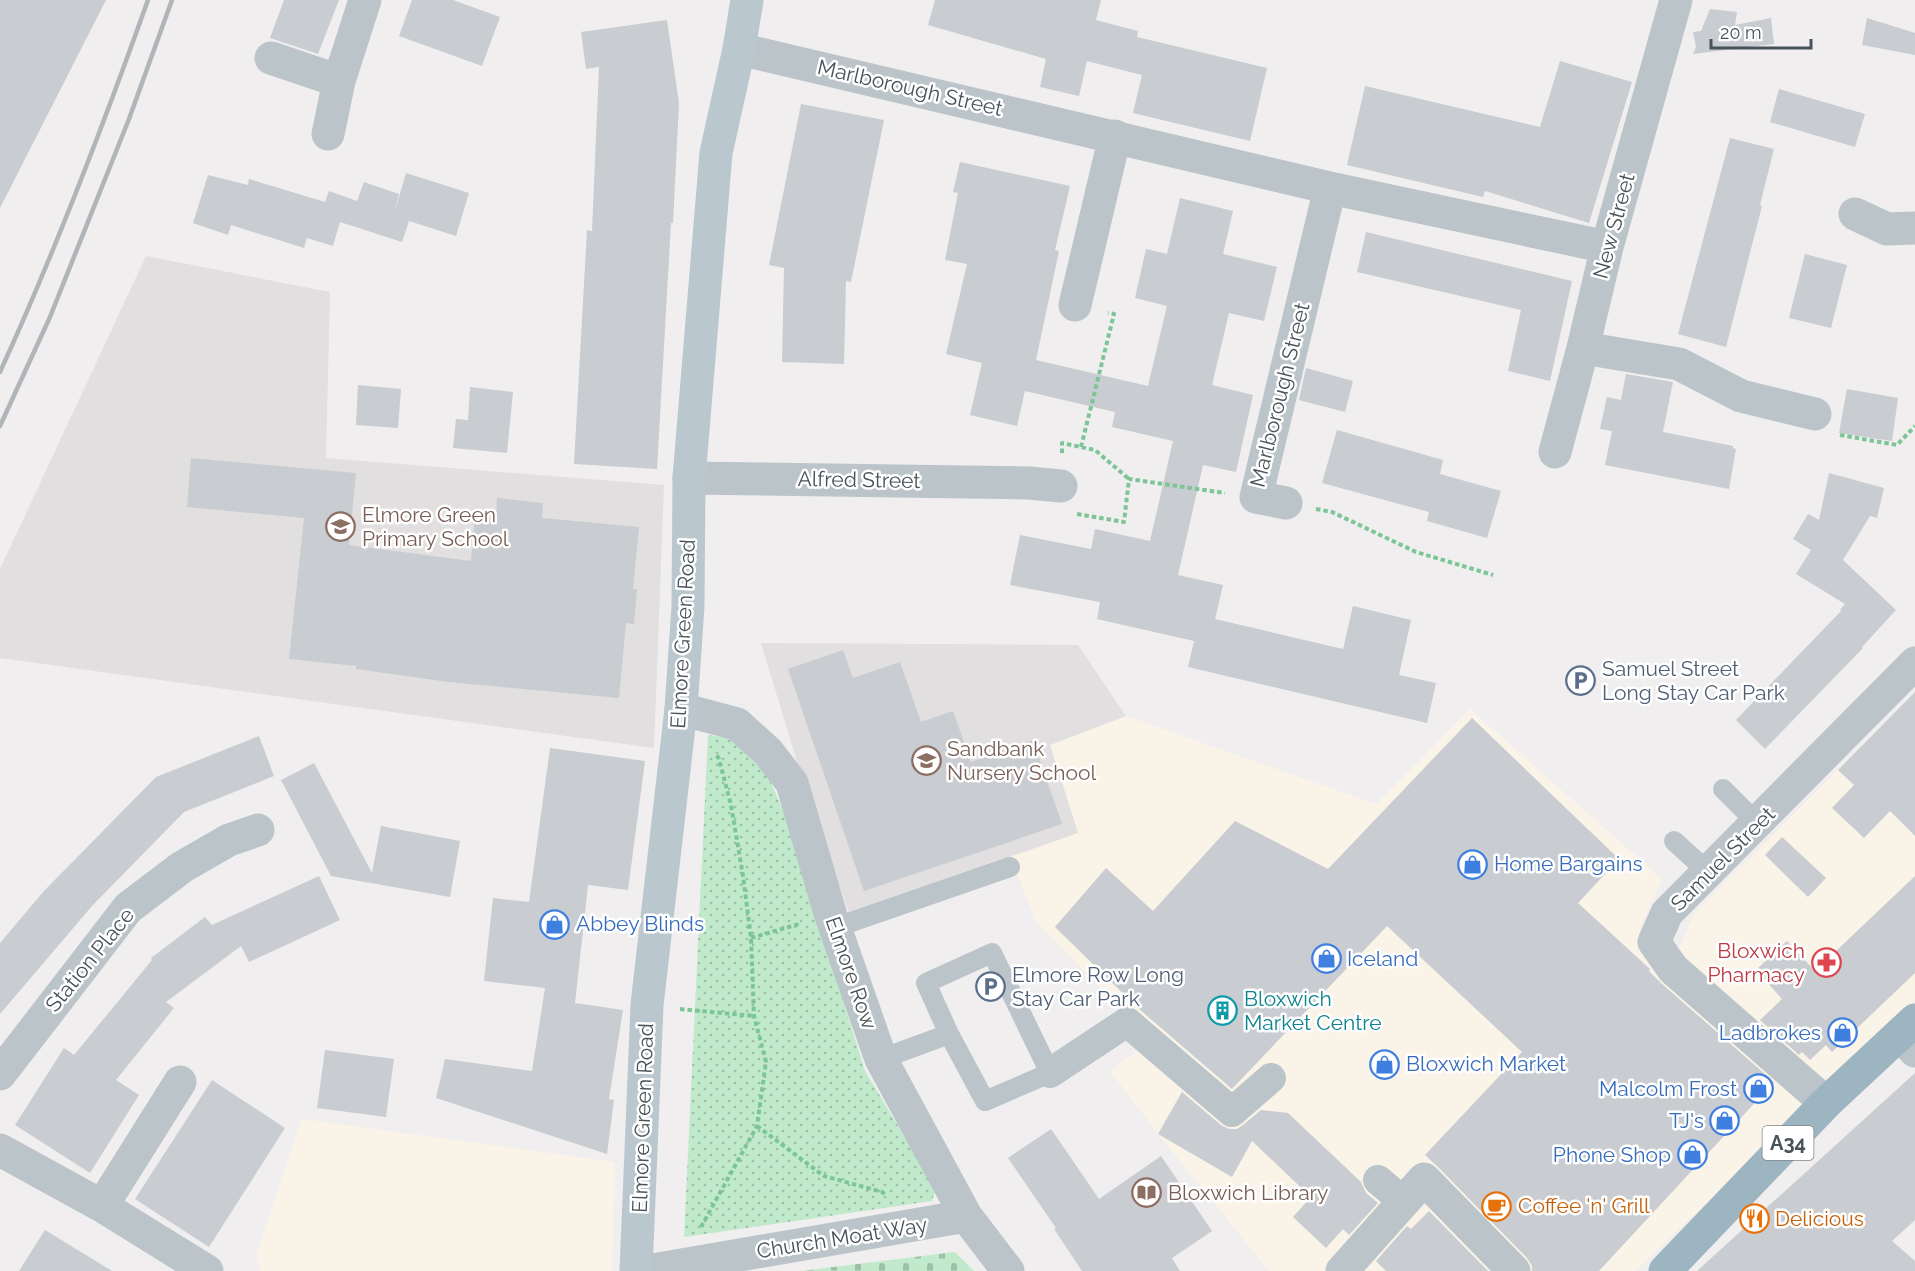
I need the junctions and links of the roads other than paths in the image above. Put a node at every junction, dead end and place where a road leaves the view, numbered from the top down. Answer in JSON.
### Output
{"nodes":[{"id":1,"x":365,"y":0,"type":"edge"},
{"id":2,"x":747,"y":0,"type":"edge"},
{"id":3,"x":1676,"y":0,"type":"edge"},
{"id":4,"x":739,"y":49,"type":"junction"},
{"id":5,"x":271,"y":58,"type":"dead end"},
{"id":6,"x":339,"y":81,"type":"junction"},
{"id":7,"x":328,"y":134,"type":"dead end"},
{"id":8,"x":1115,"y":136,"type":"junction"},
{"id":9,"x":1330,"y":188,"type":"junction"},
{"id":10,"x":1855,"y":214,"type":"dead end"},
{"id":11,"x":1915,"y":228,"type":"edge"},
{"id":12,"x":1607,"y":247,"type":"junction"},
{"id":13,"x":1075,"y":305,"type":"road end"},
{"id":14,"x":1583,"y":348,"type":"junction"},
{"id":15,"x":1815,"y":414,"type":"road end"},
{"id":16,"x":1555,"y":452,"type":"dead end"},
{"id":17,"x":1040,"y":477,"type":"road end"},
{"id":18,"x":689,"y":478,"type":"junction"},
{"id":19,"x":1271,"y":500,"type":"road end"},
{"id":20,"x":1915,"y":663,"type":"edge"},
{"id":21,"x":681,"y":709,"type":"junction"},
{"id":22,"x":1723,"y":789,"type":"dead end"},
{"id":23,"x":1758,"y":824,"type":"junction"},
{"id":24,"x":258,"y":830,"type":"dead end"},
{"id":25,"x":1674,"y":841,"type":"dead end"},
{"id":26,"x":1010,"y":867,"type":"dead end"},
{"id":27,"x":1708,"y":872,"type":"junction"},
{"id":28,"x":832,"y":922,"type":"junction"},
{"id":29,"x":949,"y":1034,"type":"junction"},
{"id":30,"x":1910,"y":1035,"type":"edge"},
{"id":31,"x":881,"y":1059,"type":"junction"},
{"id":32,"x":1050,"y":1073,"type":"junction"},
{"id":33,"x":0,"y":1074,"type":"edge"},
{"id":34,"x":1271,"y":1078,"type":"dead end"},
{"id":35,"x":180,"y":1082,"type":"dead end"},
{"id":36,"x":1826,"y":1103,"type":"junction"},
{"id":37,"x":0,"y":1150,"type":"edge"},
{"id":38,"x":1378,"y":1180,"type":"dead end"},
{"id":39,"x":1404,"y":1202,"type":"junction"},
{"id":40,"x":102,"y":1206,"type":"junction"},
{"id":41,"x":966,"y":1216,"type":"junction"},
{"id":42,"x":207,"y":1271,"type":"edge"},
{"id":43,"x":636,"y":1271,"type":"edge"},
{"id":44,"x":646,"y":1271,"type":"edge"},
{"id":45,"x":1008,"y":1271,"type":"edge"},
{"id":46,"x":1342,"y":1271,"type":"edge"},
{"id":47,"x":1514,"y":1271,"type":"edge"},
{"id":48,"x":1665,"y":1271,"type":"edge"}],
"edges":[{"from":1,"to":6,"type":"street"},
{"from":2,"to":4,"type":"main road","name":"Elmore Green Road"},
{"from":3,"to":12,"type":"street","name":"New Street"},
{"from":4,"to":8,"type":"street","name":"Marlborough Street"},
{"from":4,"to":18,"type":"main road","name":"Elmore Green Road"},
{"from":5,"to":6,"type":"street"},
{"from":6,"to":7,"type":"street"},
{"from":8,"to":9,"type":"street","name":"Marlborough Street"},
{"from":8,"to":13,"type":"street"},
{"from":9,"to":12,"type":"street","name":"Marlborough Street"},
{"from":9,"to":19,"type":"street","name":"Marlborough Street"},
{"from":10,"to":11,"type":"street"},
{"from":12,"to":14,"type":"street","name":"New Street"},
{"from":14,"to":15,"type":"street"},
{"from":14,"to":16,"type":"street","name":"New Street"},
{"from":17,"to":18,"type":"street","name":"Alfred Street"},
{"from":18,"to":21,"type":"main road","name":"Elmore Green Road"},
{"from":20,"to":23,"type":"street","name":"Samuel Street"},
{"from":21,"to":28,"type":"street","name":"Elmore Row"},
{"from":21,"to":43,"type":"main road","name":"Elmore Green Road"},
{"from":22,"to":23,"type":"lane"},
{"from":23,"to":27,"type":"street","name":"Samuel Street"},
{"from":24,"to":33,"type":"street","name":"Station Place"},
{"from":25,"to":27,"type":"lane"},
{"from":26,"to":28,"type":"lane"},
{"from":27,"to":36,"type":"street","name":"Samuel Street"},
{"from":28,"to":31,"type":"street","name":"Elmore Row"},
{"from":29,"to":31,"type":"lane"},
{"from":29,"to":32,"type":"lane"},
{"from":29,"to":32,"type":"lane"},
{"from":30,"to":36,"type":"highway","number":"A34"},
{"from":31,"to":41,"type":"street","name":"Elmore Row"},
{"from":32,"to":34,"type":"street"},
{"from":35,"to":40,"type":"street"},
{"from":36,"to":48,"type":"highway","number":"A34"},
{"from":37,"to":40,"type":"street"},
{"from":38,"to":39,"type":"street"},
{"from":39,"to":46,"type":"street"},
{"from":39,"to":47,"type":"street"},
{"from":40,"to":42,"type":"street"},
{"from":41,"to":44,"type":"street","name":"Church Moat Way"},
{"from":41,"to":45,"type":"street","name":"Elmore Row"}]}
